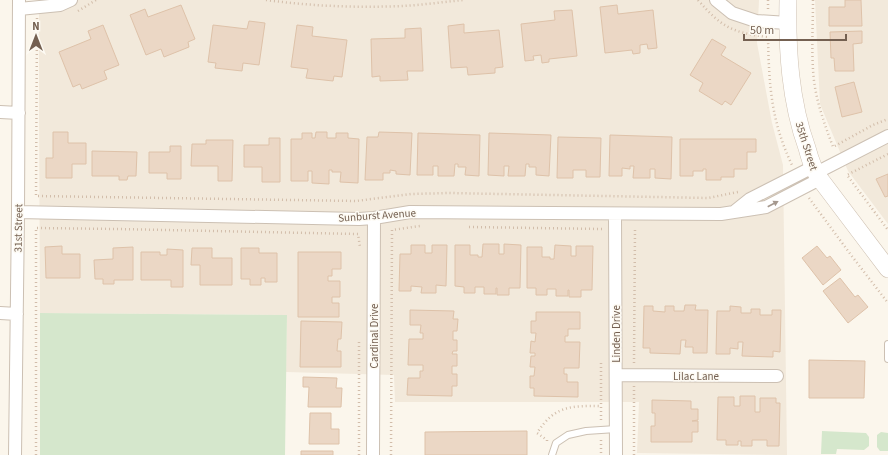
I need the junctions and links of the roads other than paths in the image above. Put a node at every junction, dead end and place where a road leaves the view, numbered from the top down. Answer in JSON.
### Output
{"nodes":[{"id":1,"x":71,"y":0,"type":"edge"},
{"id":2,"x":716,"y":0,"type":"edge"},
{"id":3,"x":788,"y":0,"type":"edge"},
{"id":4,"x":19,"y":4,"type":"edge"},
{"id":5,"x":788,"y":23,"type":"junction"},
{"id":6,"x":0,"y":112,"type":"edge"},
{"id":7,"x":18,"y":113,"type":"junction"},
{"id":8,"x":888,"y":136,"type":"edge"},
{"id":9,"x":816,"y":173,"type":"junction"},
{"id":10,"x":18,"y":212,"type":"junction"},
{"id":11,"x":615,"y":214,"type":"junction"},
{"id":12,"x":374,"y":218,"type":"junction"},
{"id":13,"x":888,"y":269,"type":"edge"},
{"id":14,"x":0,"y":313,"type":"edge"},
{"id":15,"x":17,"y":314,"type":"junction"},
{"id":16,"x":888,"y":344,"type":"edge"},
{"id":17,"x":888,"y":359,"type":"edge"},
{"id":18,"x":616,"y":375,"type":"junction"},
{"id":19,"x":777,"y":376,"type":"dead end"},
{"id":20,"x":616,"y":429,"type":"junction"},
{"id":21,"x":15,"y":455,"type":"edge"},
{"id":22,"x":374,"y":455,"type":"edge"},
{"id":23,"x":552,"y":455,"type":"edge"},
{"id":24,"x":616,"y":455,"type":"edge"}],
"edges":[{"from":1,"to":4,"type":"street"},
{"from":2,"to":5,"type":"street"},
{"from":3,"to":5,"type":"street","name":"35th Street"},
{"from":4,"to":7,"type":"street","name":"31st Street"},
{"from":5,"to":9,"type":"street","name":"35th Street"},
{"from":6,"to":7,"type":"street"},
{"from":7,"to":10,"type":"street","name":"31st Street"},
{"from":8,"to":9,"type":"street","name":"Sunburst Avenue"},
{"from":9,"to":11,"type":"street","name":"Sunburst Avenue"},
{"from":9,"to":13,"type":"street","name":"35th Street"},
{"from":10,"to":12,"type":"street","name":"Sunburst Avenue"},
{"from":10,"to":15,"type":"street","name":"31st Street"},
{"from":11,"to":12,"type":"street","name":"Sunburst Avenue"},
{"from":11,"to":18,"type":"street","name":"Linden Drive"},
{"from":12,"to":22,"type":"street","name":"Cardinal Drive"},
{"from":14,"to":15,"type":"street"},
{"from":15,"to":21,"type":"street","name":"31st Street"},
{"from":16,"to":17,"type":"lane"},
{"from":18,"to":19,"type":"street","name":"Lilac Lane"},
{"from":18,"to":20,"type":"street","name":"Linden Drive"},
{"from":20,"to":23,"type":"lane"},
{"from":20,"to":24,"type":"street","name":"Linden Drive"}]}
